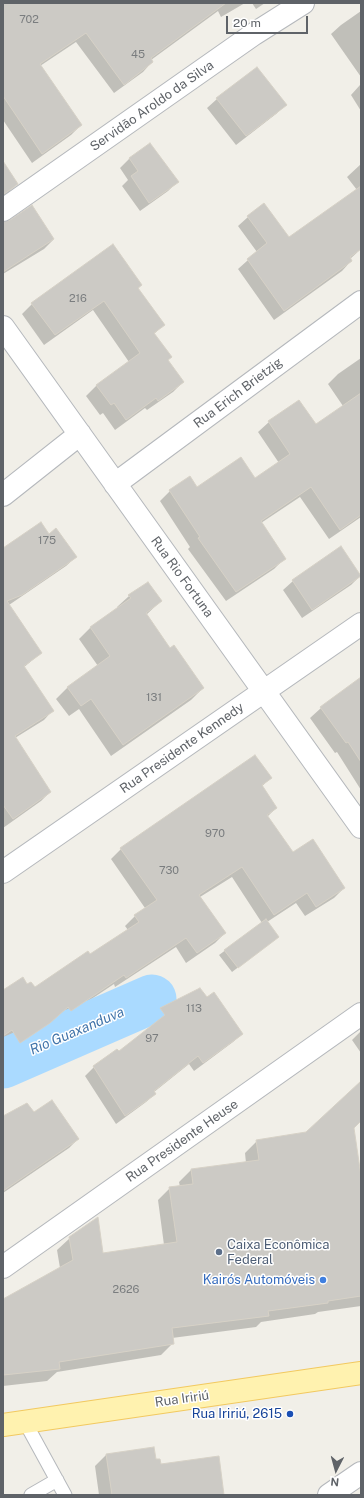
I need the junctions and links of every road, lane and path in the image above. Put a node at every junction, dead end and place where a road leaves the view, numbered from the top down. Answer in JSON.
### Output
{"nodes":[{"id":1,"x":303,"y":3,"type":"edge"},
{"id":2,"x":3,"y":210,"type":"edge"},
{"id":3,"x":361,"y":302,"type":"edge"},
{"id":4,"x":3,"y":327,"type":"edge"},
{"id":5,"x":80,"y":434,"type":"junction"},
{"id":6,"x":115,"y":484,"type":"junction"},
{"id":7,"x":3,"y":496,"type":"edge"},
{"id":8,"x":361,"y":624,"type":"edge"},
{"id":9,"x":263,"y":691,"type":"junction"},
{"id":10,"x":361,"y":827,"type":"edge"},
{"id":11,"x":3,"y":872,"type":"edge"},
{"id":12,"x":361,"y":1014,"type":"edge"},
{"id":13,"x":3,"y":1268,"type":"edge"},
{"id":14,"x":361,"y":1373,"type":"edge"},
{"id":15,"x":25,"y":1422,"type":"junction"},
{"id":16,"x":3,"y":1425,"type":"edge"},
{"id":17,"x":361,"y":1473,"type":"edge"},
{"id":18,"x":57,"y":1480,"type":"junction"},
{"id":19,"x":30,"y":1495,"type":"edge"},
{"id":20,"x":65,"y":1495,"type":"edge"},
{"id":21,"x":329,"y":1495,"type":"edge"}],
"edges":[{"from":1,"to":2,"type":"street","name":"Servidão Aroldo da Silva"},
{"from":3,"to":6,"type":"street","name":"Rua Erich Brietzig"},
{"from":4,"to":5,"type":"street","name":"Rua Rio Fortuna"},
{"from":5,"to":6,"type":"street","name":"Rua Rio Fortuna"},
{"from":5,"to":7,"type":"street"},
{"from":6,"to":9,"type":"street","name":"Rua Rio Fortuna"},
{"from":8,"to":9,"type":"street","name":"Rua Presidente Kennedy"},
{"from":9,"to":10,"type":"street","name":"Rua Rio Fortuna"},
{"from":9,"to":11,"type":"street","name":"Rua Presidente Kennedy"},
{"from":12,"to":13,"type":"street","name":"Rua Presidente Heuse"},
{"from":14,"to":15,"type":"main road","name":"Rua Iririú"},
{"from":15,"to":16,"type":"main road","name":"Rua Iririú"},
{"from":15,"to":18,"type":"lane"},
{"from":17,"to":21,"type":"street"},
{"from":18,"to":19,"type":"lane"},
{"from":18,"to":20,"type":"lane"}]}
